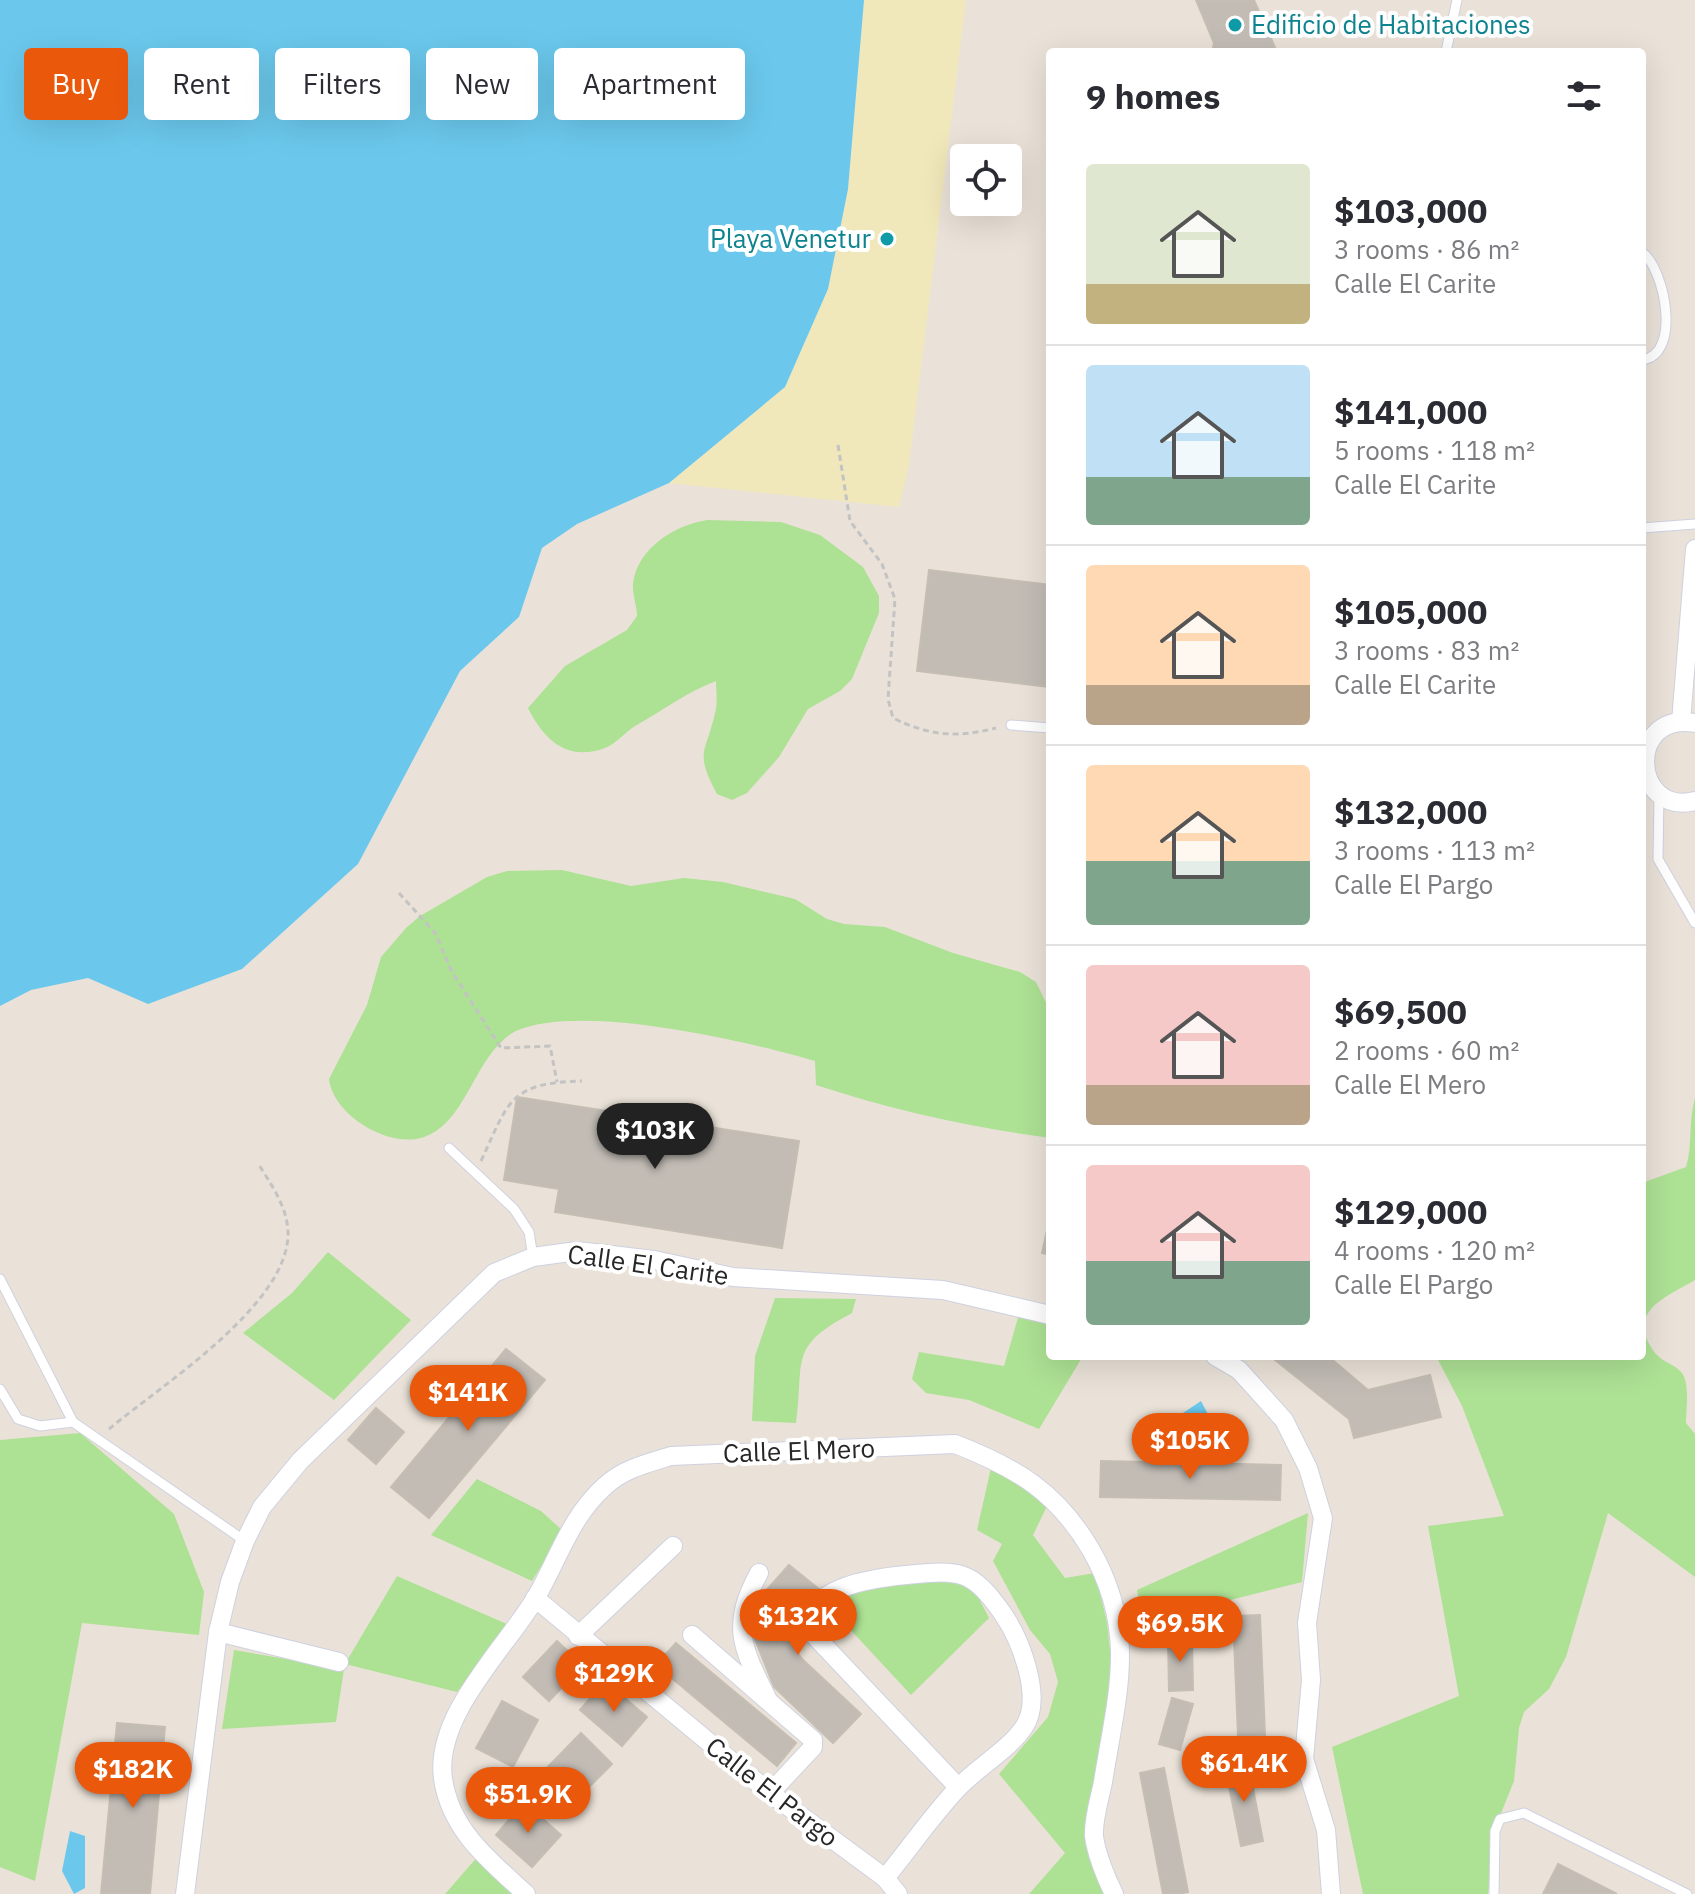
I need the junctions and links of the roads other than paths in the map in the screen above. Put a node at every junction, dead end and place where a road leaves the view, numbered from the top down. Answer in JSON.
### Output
{"nodes":[{"id":1,"x":1457,"y":0,"type":"edge"},
{"id":2,"x":1447,"y":48,"type":"edge"},
{"id":3,"x":1646,"y":255,"type":"edge"},
{"id":4,"x":1646,"y":359,"type":"edge"},
{"id":5,"x":1695,"y":524,"type":"edge"},
{"id":6,"x":1646,"y":528,"type":"edge"},
{"id":7,"x":1695,"y":549,"type":"edge"},
{"id":8,"x":1694,"y":569,"type":"edge"},
{"id":9,"x":1688,"y":722,"type":"edge"},
{"id":10,"x":1011,"y":725,"type":"road end"},
{"id":11,"x":1046,"y":728,"type":"edge"},
{"id":12,"x":1646,"y":750,"type":"edge"},
{"id":13,"x":1646,"y":777,"type":"edge"},
{"id":14,"x":1659,"y":794,"type":"junction"},
{"id":15,"x":1695,"y":801,"type":"edge"},
{"id":16,"x":1695,"y":923,"type":"edge"},
{"id":17,"x":449,"y":1148,"type":"dead end"},
{"id":18,"x":533,"y":1257,"type":"junction"},
{"id":19,"x":0,"y":1279,"type":"edge"},
{"id":20,"x":1046,"y":1314,"type":"edge"},
{"id":21,"x":1222,"y":1360,"type":"edge"},
{"id":22,"x":0,"y":1389,"type":"edge"},
{"id":23,"x":73,"y":1422,"type":"junction"},
{"id":24,"x":245,"y":1541,"type":"junction"},
{"id":25,"x":673,"y":1546,"type":"dead end"},
{"id":26,"x":759,"y":1573,"type":"dead end"},
{"id":27,"x":535,"y":1598,"type":"junction"},
{"id":28,"x":218,"y":1632,"type":"junction"},
{"id":29,"x":692,"y":1635,"type":"dead end"},
{"id":30,"x":578,"y":1636,"type":"junction"},
{"id":31,"x":339,"y":1662,"type":"dead end"},
{"id":32,"x":771,"y":1708,"type":"junction"},
{"id":33,"x":958,"y":1787,"type":"junction"},
{"id":34,"x":770,"y":1793,"type":"junction"},
{"id":35,"x":885,"y":1878,"type":"junction"},
{"id":36,"x":185,"y":1894,"type":"edge"},
{"id":37,"x":526,"y":1894,"type":"edge"},
{"id":38,"x":898,"y":1894,"type":"edge"},
{"id":39,"x":1114,"y":1894,"type":"edge"},
{"id":40,"x":1331,"y":1894,"type":"edge"},
{"id":41,"x":1494,"y":1894,"type":"edge"},
{"id":42,"x":1687,"y":1894,"type":"edge"}],
"edges":[{"from":1,"to":2,"type":"lane"},
{"from":3,"to":4,"type":"lane"},
{"from":5,"to":6,"type":"lane"},
{"from":7,"to":8,"type":"street"},
{"from":8,"to":9,"type":"street"},
{"from":9,"to":12,"type":"street"},
{"from":10,"to":11,"type":"lane"},
{"from":13,"to":14,"type":"street"},
{"from":14,"to":15,"type":"street"},
{"from":14,"to":16,"type":"lane"},
{"from":17,"to":18,"type":"lane"},
{"from":18,"to":20,"type":"street","name":"Calle El Carite"},
{"from":18,"to":24,"type":"street","name":"Calle El Carite"},
{"from":19,"to":23,"type":"lane"},
{"from":21,"to":40,"type":"street"},
{"from":22,"to":23,"type":"lane"},
{"from":23,"to":24,"type":"lane"},
{"from":24,"to":28,"type":"street","name":"Calle El Carite"},
{"from":25,"to":30,"type":"street"},
{"from":26,"to":32,"type":"street"},
{"from":27,"to":30,"type":"street","name":"Calle El Pargo"},
{"from":27,"to":37,"type":"street","name":"Calle El Mero"},
{"from":27,"to":39,"type":"street","name":"Calle El Mero"},
{"from":28,"to":31,"type":"street"},
{"from":28,"to":36,"type":"street","name":"Calle El Carite"},
{"from":29,"to":32,"type":"street"},
{"from":30,"to":34,"type":"street","name":"Calle El Pargo"},
{"from":32,"to":34,"type":"street"},
{"from":33,"to":33,"type":"street"},
{"from":33,"to":35,"type":"street"},
{"from":34,"to":35,"type":"street","name":"Calle El Pargo"},
{"from":35,"to":38,"type":"street","name":"Calle El Pargo"},
{"from":41,"to":42,"type":"lane"}]}
